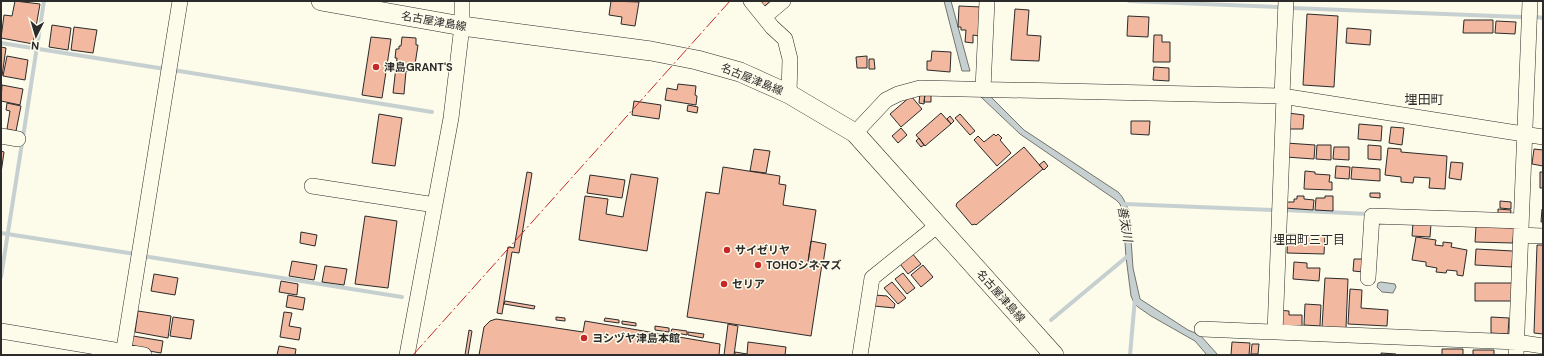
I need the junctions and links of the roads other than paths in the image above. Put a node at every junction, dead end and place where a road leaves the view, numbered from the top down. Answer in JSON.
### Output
{"nodes":[{"id":1,"x":180,"y":1,"type":"edge"},
{"id":2,"x":321,"y":1,"type":"edge"},
{"id":3,"x":462,"y":1,"type":"edge"},
{"id":4,"x":751,"y":1,"type":"edge"},
{"id":5,"x":783,"y":1,"type":"edge"},
{"id":6,"x":987,"y":1,"type":"edge"},
{"id":7,"x":1286,"y":1,"type":"edge"},
{"id":8,"x":1530,"y":1,"type":"edge"},
{"id":9,"x":764,"y":17,"type":"junction"},
{"id":10,"x":462,"y":26,"type":"junction"},
{"id":11,"x":983,"y":89,"type":"junction"},
{"id":12,"x":789,"y":94,"type":"junction"},
{"id":13,"x":1283,"y":96,"type":"junction"},
{"id":14,"x":856,"y":133,"type":"junction"},
{"id":15,"x":1524,"y":134,"type":"junction"},
{"id":16,"x":1,"y":136,"type":"edge"},
{"id":17,"x":1543,"y":137,"type":"edge"},
{"id":18,"x":18,"y":139,"type":"dead end"},
{"id":19,"x":312,"y":186,"type":"dead end"},
{"id":20,"x":435,"y":205,"type":"junction"},
{"id":21,"x":938,"y":225,"type":"junction"},
{"id":22,"x":1521,"y":228,"type":"junction"},
{"id":23,"x":1543,"y":236,"type":"edge"},
{"id":24,"x":1368,"y":278,"type":"dead end"},
{"id":25,"x":1202,"y":329,"type":"dead end"},
{"id":26,"x":1,"y":331,"type":"edge"},
{"id":27,"x":1275,"y":332,"type":"junction"},
{"id":28,"x":1543,"y":346,"type":"edge"},
{"id":29,"x":1517,"y":348,"type":"edge"},
{"id":30,"x":123,"y":353,"type":"edge"},
{"id":31,"x":144,"y":355,"type":"edge"},
{"id":32,"x":407,"y":355,"type":"edge"},
{"id":33,"x":860,"y":355,"type":"edge"},
{"id":34,"x":1054,"y":355,"type":"edge"}],
"edges":[{"from":1,"to":30,"type":"street"},
{"from":2,"to":10,"type":"main road","name":"名古屋津島線"},
{"from":3,"to":10,"type":"street"},
{"from":4,"to":9,"type":"street"},
{"from":5,"to":9,"type":"street"},
{"from":6,"to":11,"type":"street"},
{"from":7,"to":13,"type":"street"},
{"from":8,"to":15,"type":"street"},
{"from":9,"to":12,"type":"street"},
{"from":10,"to":12,"type":"main road","name":"名古屋津島線"},
{"from":10,"to":20,"type":"street"},
{"from":11,"to":13,"type":"street"},
{"from":11,"to":14,"type":"street"},
{"from":12,"to":14,"type":"main road","name":"名古屋津島線"},
{"from":13,"to":15,"type":"street"},
{"from":13,"to":27,"type":"street"},
{"from":14,"to":21,"type":"main road","name":"名古屋津島線"},
{"from":15,"to":17,"type":"street"},
{"from":15,"to":22,"type":"street"},
{"from":16,"to":18,"type":"street"},
{"from":19,"to":20,"type":"street"},
{"from":20,"to":32,"type":"street"},
{"from":21,"to":33,"type":"street"},
{"from":21,"to":34,"type":"main road","name":"名古屋津島線"},
{"from":22,"to":23,"type":"street"},
{"from":22,"to":24,"type":"street"},
{"from":22,"to":29,"type":"street"},
{"from":25,"to":27,"type":"street"},
{"from":26,"to":30,"type":"street"},
{"from":27,"to":29,"type":"street"},
{"from":28,"to":29,"type":"street"},
{"from":30,"to":31,"type":"street"}]}
